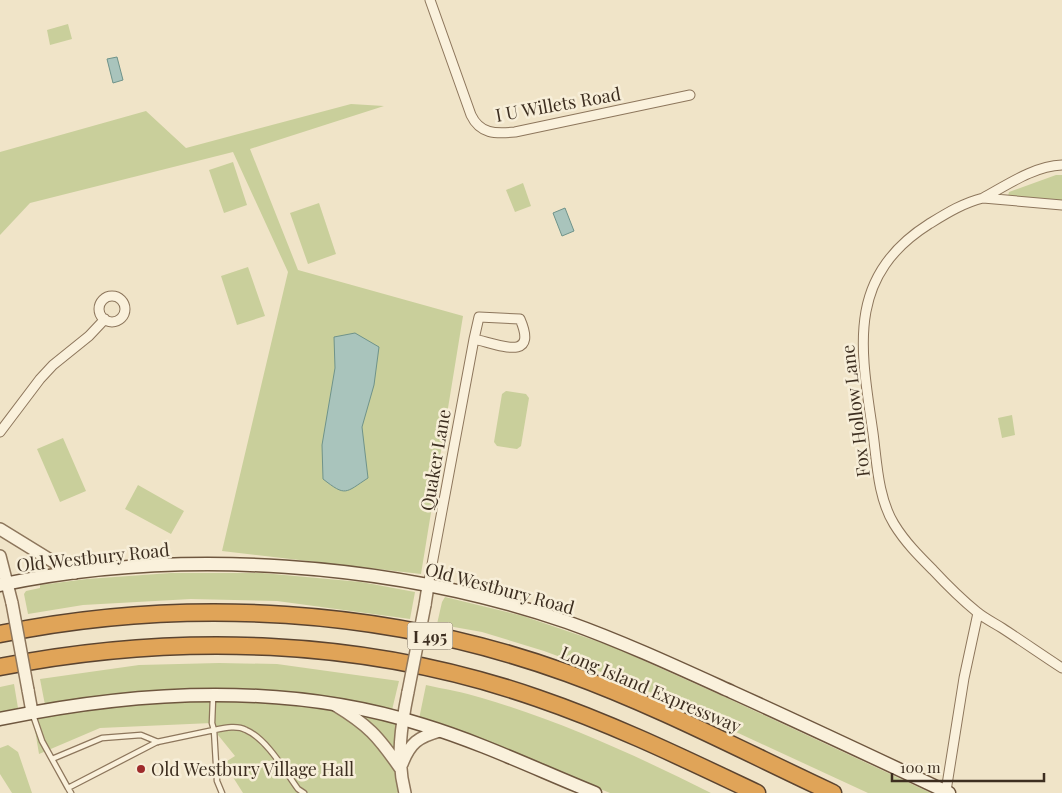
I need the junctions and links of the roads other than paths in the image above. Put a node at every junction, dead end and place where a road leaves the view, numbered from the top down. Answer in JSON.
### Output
{"nodes":[{"id":1,"x":430,"y":0,"type":"edge"},
{"id":2,"x":690,"y":95,"type":"dead end"},
{"id":3,"x":1062,"y":165,"type":"edge"},
{"id":4,"x":983,"y":198,"type":"junction"},
{"id":5,"x":1062,"y":205,"type":"edge"},
{"id":6,"x":104,"y":319,"type":"dead end"},
{"id":7,"x":474,"y":339,"type":"junction"},
{"id":8,"x":0,"y":432,"type":"edge"},
{"id":9,"x":0,"y":528,"type":"edge"},
{"id":10,"x":0,"y":556,"type":"edge"},
{"id":11,"x":75,"y":573,"type":"junction"},
{"id":12,"x":4,"y":584,"type":"edge"},
{"id":13,"x":428,"y":586,"type":"junction"},
{"id":14,"x":978,"y":613,"type":"junction"},
{"id":15,"x":0,"y":634,"type":"edge"},
{"id":16,"x":0,"y":667,"type":"edge"},
{"id":17,"x":1062,"y":668,"type":"edge"},
{"id":18,"x":213,"y":696,"type":"junction"},
{"id":19,"x":333,"y":704,"type":"junction"},
{"id":20,"x":32,"y":712,"type":"junction"},
{"id":21,"x":0,"y":719,"type":"edge"},
{"id":22,"x":403,"y":719,"type":"junction"},
{"id":23,"x":214,"y":730,"type":"junction"},
{"id":24,"x":440,"y":731,"type":"junction"},
{"id":25,"x":158,"y":742,"type":"junction"},
{"id":26,"x":52,"y":759,"type":"junction"},
{"id":27,"x":400,"y":768,"type":"junction"},
{"id":28,"x":69,"y":790,"type":"edge"},
{"id":29,"x":402,"y":792,"type":"edge"},
{"id":30,"x":948,"y":792,"type":"edge"},
{"id":31,"x":222,"y":793,"type":"edge"},
{"id":32,"x":304,"y":793,"type":"edge"},
{"id":33,"x":595,"y":793,"type":"edge"},
{"id":34,"x":757,"y":793,"type":"edge"},
{"id":35,"x":833,"y":793,"type":"edge"}],
"edges":[{"from":1,"to":2,"type":"street","name":"I U Willets Road"},
{"from":3,"to":4,"type":"street","name":"Fox Hollow Lane"},
{"from":4,"to":5,"type":"street","name":"Fox Hollow Lane"},
{"from":4,"to":14,"type":"street","name":"Fox Hollow Lane"},
{"from":6,"to":8,"type":"street"},
{"from":7,"to":7,"type":"street","name":"Quaker Lane"},
{"from":7,"to":13,"type":"street","name":"Quaker Lane"},
{"from":9,"to":11,"type":"street"},
{"from":10,"to":12,"type":"street","name":"Old Westbury Road"},
{"from":11,"to":12,"type":"main road","name":"Old Westbury Road"},
{"from":11,"to":13,"type":"main road","name":"Old Westbury Road"},
{"from":12,"to":20,"type":"street","name":"Old Westbury Road","bridge":true},
{"from":13,"to":22,"type":"street","bridge":true},
{"from":13,"to":30,"type":"main road","name":"Old Westbury Road"},
{"from":14,"to":17,"type":"street","name":"Fox Hollow Lane"},
{"from":14,"to":30,"type":"street"},
{"from":15,"to":35,"type":"highway","name":"Long Island Expressway","number":"I 495"},
{"from":16,"to":34,"type":"highway","number":"I 495"},
{"from":18,"to":19,"type":"main road"},
{"from":18,"to":20,"type":"main road"},
{"from":18,"to":23,"type":"lane"},
{"from":19,"to":22,"type":"main road"},
{"from":19,"to":27,"type":"street"},
{"from":20,"to":21,"type":"main road"},
{"from":20,"to":26,"type":"lane"},
{"from":22,"to":24,"type":"main road"},
{"from":22,"to":27,"type":"street"},
{"from":23,"to":25,"type":"lane"},
{"from":23,"to":31,"type":"lane"},
{"from":23,"to":32,"type":"lane"},
{"from":24,"to":27,"type":"street"},
{"from":24,"to":33,"type":"main road"},
{"from":25,"to":26,"type":"lane"},
{"from":25,"to":28,"type":"lane"},
{"from":26,"to":28,"type":"lane"},
{"from":27,"to":29,"type":"street"}]}
